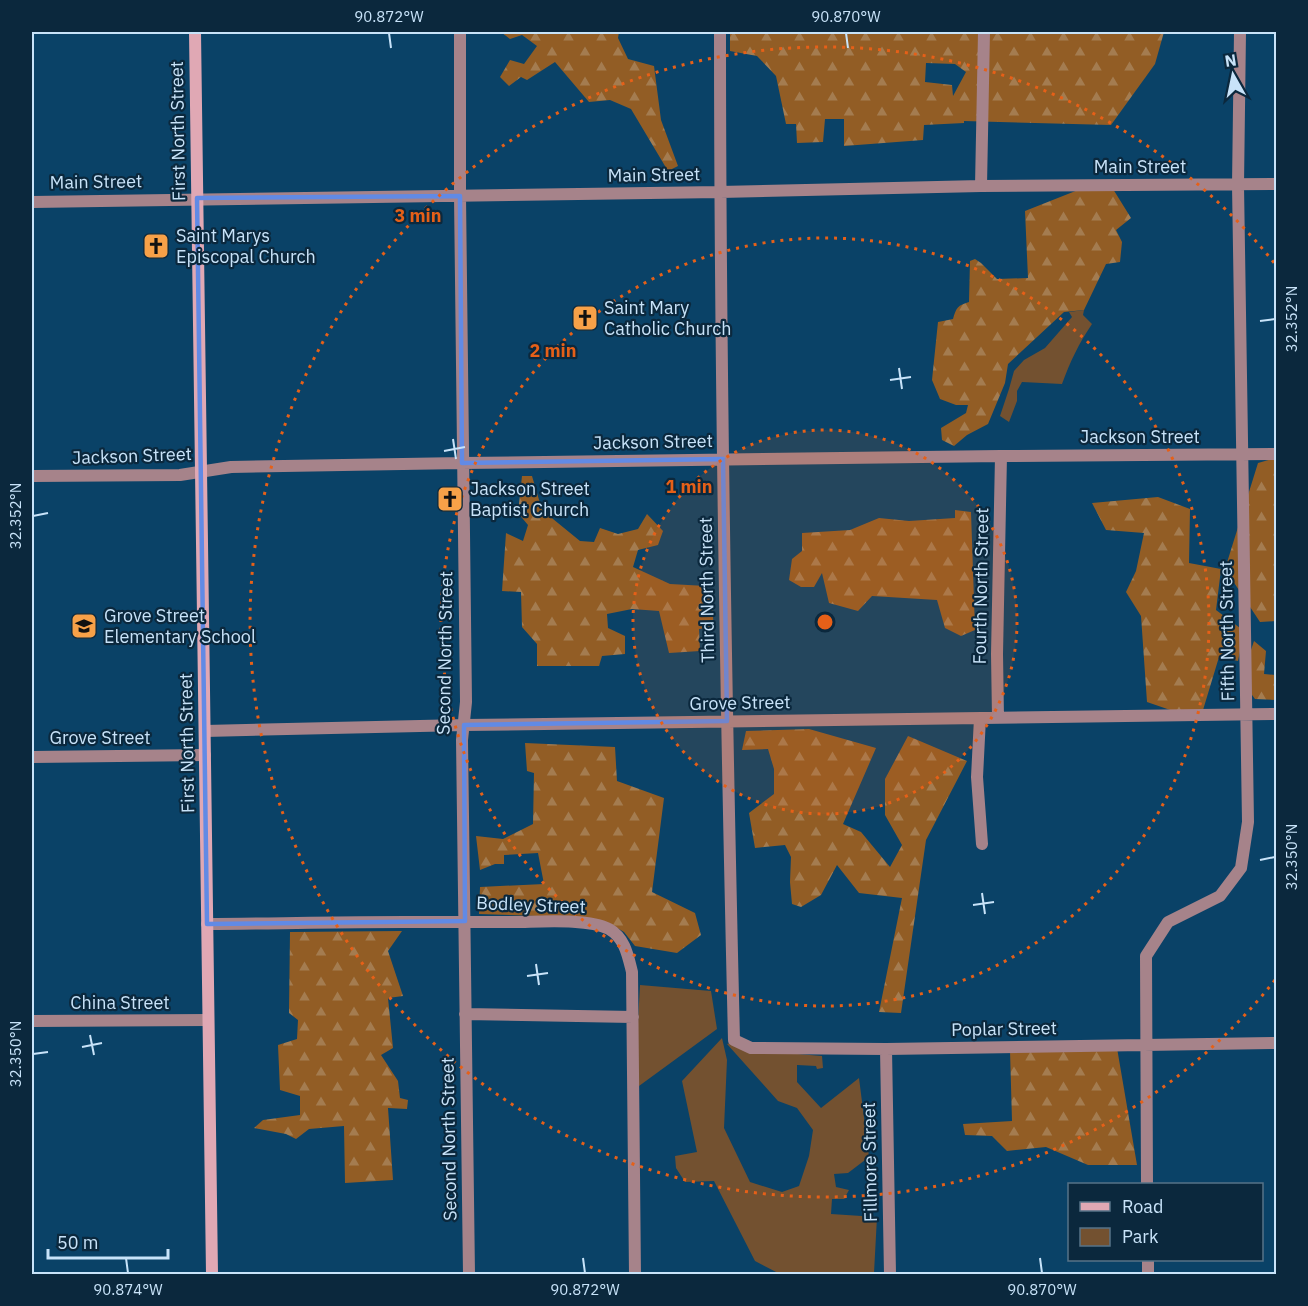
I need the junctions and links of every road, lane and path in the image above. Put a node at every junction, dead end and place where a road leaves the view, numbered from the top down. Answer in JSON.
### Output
{"nodes":[{"id":1,"x":195,"y":32,"type":"edge"},
{"id":2,"x":460,"y":32,"type":"edge"},
{"id":3,"x":720,"y":32,"type":"edge"},
{"id":4,"x":984,"y":32,"type":"edge"},
{"id":5,"x":1240,"y":32,"type":"edge"},
{"id":6,"x":1276,"y":184,"type":"edge"},
{"id":7,"x":1238,"y":185,"type":"junction"},
{"id":8,"x":981,"y":186,"type":"junction"},
{"id":9,"x":720,"y":192,"type":"junction"},
{"id":10,"x":460,"y":196,"type":"junction"},
{"id":11,"x":197,"y":198,"type":"junction"},
{"id":12,"x":32,"y":202,"type":"edge"},
{"id":13,"x":1276,"y":454,"type":"edge"},
{"id":14,"x":1243,"y":455,"type":"junction"},
{"id":15,"x":1001,"y":456,"type":"junction"},
{"id":16,"x":723,"y":459,"type":"junction"},
{"id":17,"x":462,"y":463,"type":"junction"},
{"id":18,"x":202,"y":471,"type":"junction"},
{"id":19,"x":32,"y":476,"type":"edge"},
{"id":20,"x":1247,"y":714,"type":"junction"},
{"id":21,"x":1276,"y":714,"type":"edge"},
{"id":22,"x":980,"y":718,"type":"junction"},
{"id":23,"x":999,"y":718,"type":"junction"},
{"id":24,"x":727,"y":722,"type":"junction"},
{"id":25,"x":464,"y":725,"type":"junction"},
{"id":26,"x":205,"y":731,"type":"junction"},
{"id":27,"x":205,"y":755,"type":"junction"},
{"id":28,"x":32,"y":757,"type":"edge"},
{"id":29,"x":982,"y":844,"type":"dead end"},
{"id":30,"x":465,"y":921,"type":"junction"},
{"id":31,"x":207,"y":924,"type":"junction"},
{"id":32,"x":465,"y":1014,"type":"junction"},
{"id":33,"x":633,"y":1017,"type":"junction"},
{"id":34,"x":208,"y":1020,"type":"junction"},
{"id":35,"x":32,"y":1021,"type":"edge"},
{"id":36,"x":734,"y":1040,"type":"joint"},
{"id":37,"x":1276,"y":1043,"type":"edge"},
{"id":38,"x":1146,"y":1045,"type":"junction"},
{"id":39,"x":886,"y":1048,"type":"junction"},
{"id":40,"x":1147,"y":1183,"type":"edge"},
{"id":41,"x":212,"y":1275,"type":"edge"},
{"id":42,"x":469,"y":1275,"type":"edge"},
{"id":43,"x":635,"y":1275,"type":"edge"},
{"id":44,"x":890,"y":1275,"type":"edge"}],
"edges":[{"from":1,"to":11,"type":"street","name":"First North Street"},
{"from":2,"to":10,"type":"street","name":"Second North Street"},
{"from":3,"to":9,"type":"street","name":"Third North Street"},
{"from":4,"to":8,"type":"street"},
{"from":5,"to":7,"type":"street","name":"Fifth North Street"},
{"from":6,"to":7,"type":"street","name":"Main Street"},
{"from":7,"to":8,"type":"street","name":"Main Street"},
{"from":7,"to":14,"type":"street","name":"Fifth North Street"},
{"from":8,"to":9,"type":"street","name":"Main Street"},
{"from":9,"to":10,"type":"street","name":"Main Street"},
{"from":9,"to":16,"type":"street","name":"Third North Street"},
{"from":10,"to":11,"type":"street","name":"Main Street"},
{"from":10,"to":17,"type":"street","name":"Second North Street"},
{"from":11,"to":12,"type":"street","name":"Main Street"},
{"from":11,"to":18,"type":"street","name":"First North Street"},
{"from":13,"to":14,"type":"street","name":"Jackson Street"},
{"from":14,"to":15,"type":"street","name":"Jackson Street"},
{"from":14,"to":20,"type":"street","name":"Fifth North Street"},
{"from":15,"to":16,"type":"street","name":"Jackson Street"},
{"from":15,"to":23,"type":"street","name":"Fourth North Street"},
{"from":16,"to":17,"type":"street","name":"Jackson Street"},
{"from":16,"to":24,"type":"street","name":"Third North Street"},
{"from":17,"to":18,"type":"street","name":"Jackson Street"},
{"from":17,"to":25,"type":"street","name":"Second North Street"},
{"from":18,"to":19,"type":"street","name":"Jackson Street"},
{"from":18,"to":26,"type":"street","name":"First North Street"},
{"from":20,"to":21,"type":"street","name":"Grove Street"},
{"from":20,"to":23,"type":"street","name":"Grove Street"},
{"from":20,"to":38,"type":"street","name":"Fifth North Street"},
{"from":22,"to":23,"type":"street","name":"Grove Street"},
{"from":22,"to":24,"type":"street","name":"Grove Street"},
{"from":22,"to":29,"type":"street"},
{"from":24,"to":25,"type":"street","name":"Grove Street"},
{"from":24,"to":36,"type":"street","name":"Third North Street"},
{"from":25,"to":26,"type":"street","name":"Grove Street"},
{"from":25,"to":30,"type":"street","name":"Second North Street"},
{"from":26,"to":27,"type":"street","name":"First North Street"},
{"from":27,"to":28,"type":"street","name":"Grove Street"},
{"from":27,"to":31,"type":"street","name":"First North Street"},
{"from":30,"to":31,"type":"street","name":"Bodley Street"},
{"from":30,"to":32,"type":"street","name":"Second North Street"},
{"from":30,"to":33,"type":"street","name":"Bodley Street"},
{"from":31,"to":34,"type":"street","name":"First North Street"},
{"from":32,"to":33,"type":"street"},
{"from":32,"to":42,"type":"street","name":"Second North Street"},
{"from":33,"to":43,"type":"street","name":"Bodley Street"},
{"from":34,"to":35,"type":"street","name":"China Street"},
{"from":34,"to":41,"type":"street","name":"First North Street"},
{"from":36,"to":39,"type":"street","name":"Poplar Street"},
{"from":37,"to":38,"type":"street","name":"Poplar Street"},
{"from":38,"to":39,"type":"street","name":"Poplar Street"},
{"from":38,"to":40,"type":"street","name":"Fifth North Street"},
{"from":39,"to":44,"type":"street","name":"Fillmore Street"}]}
